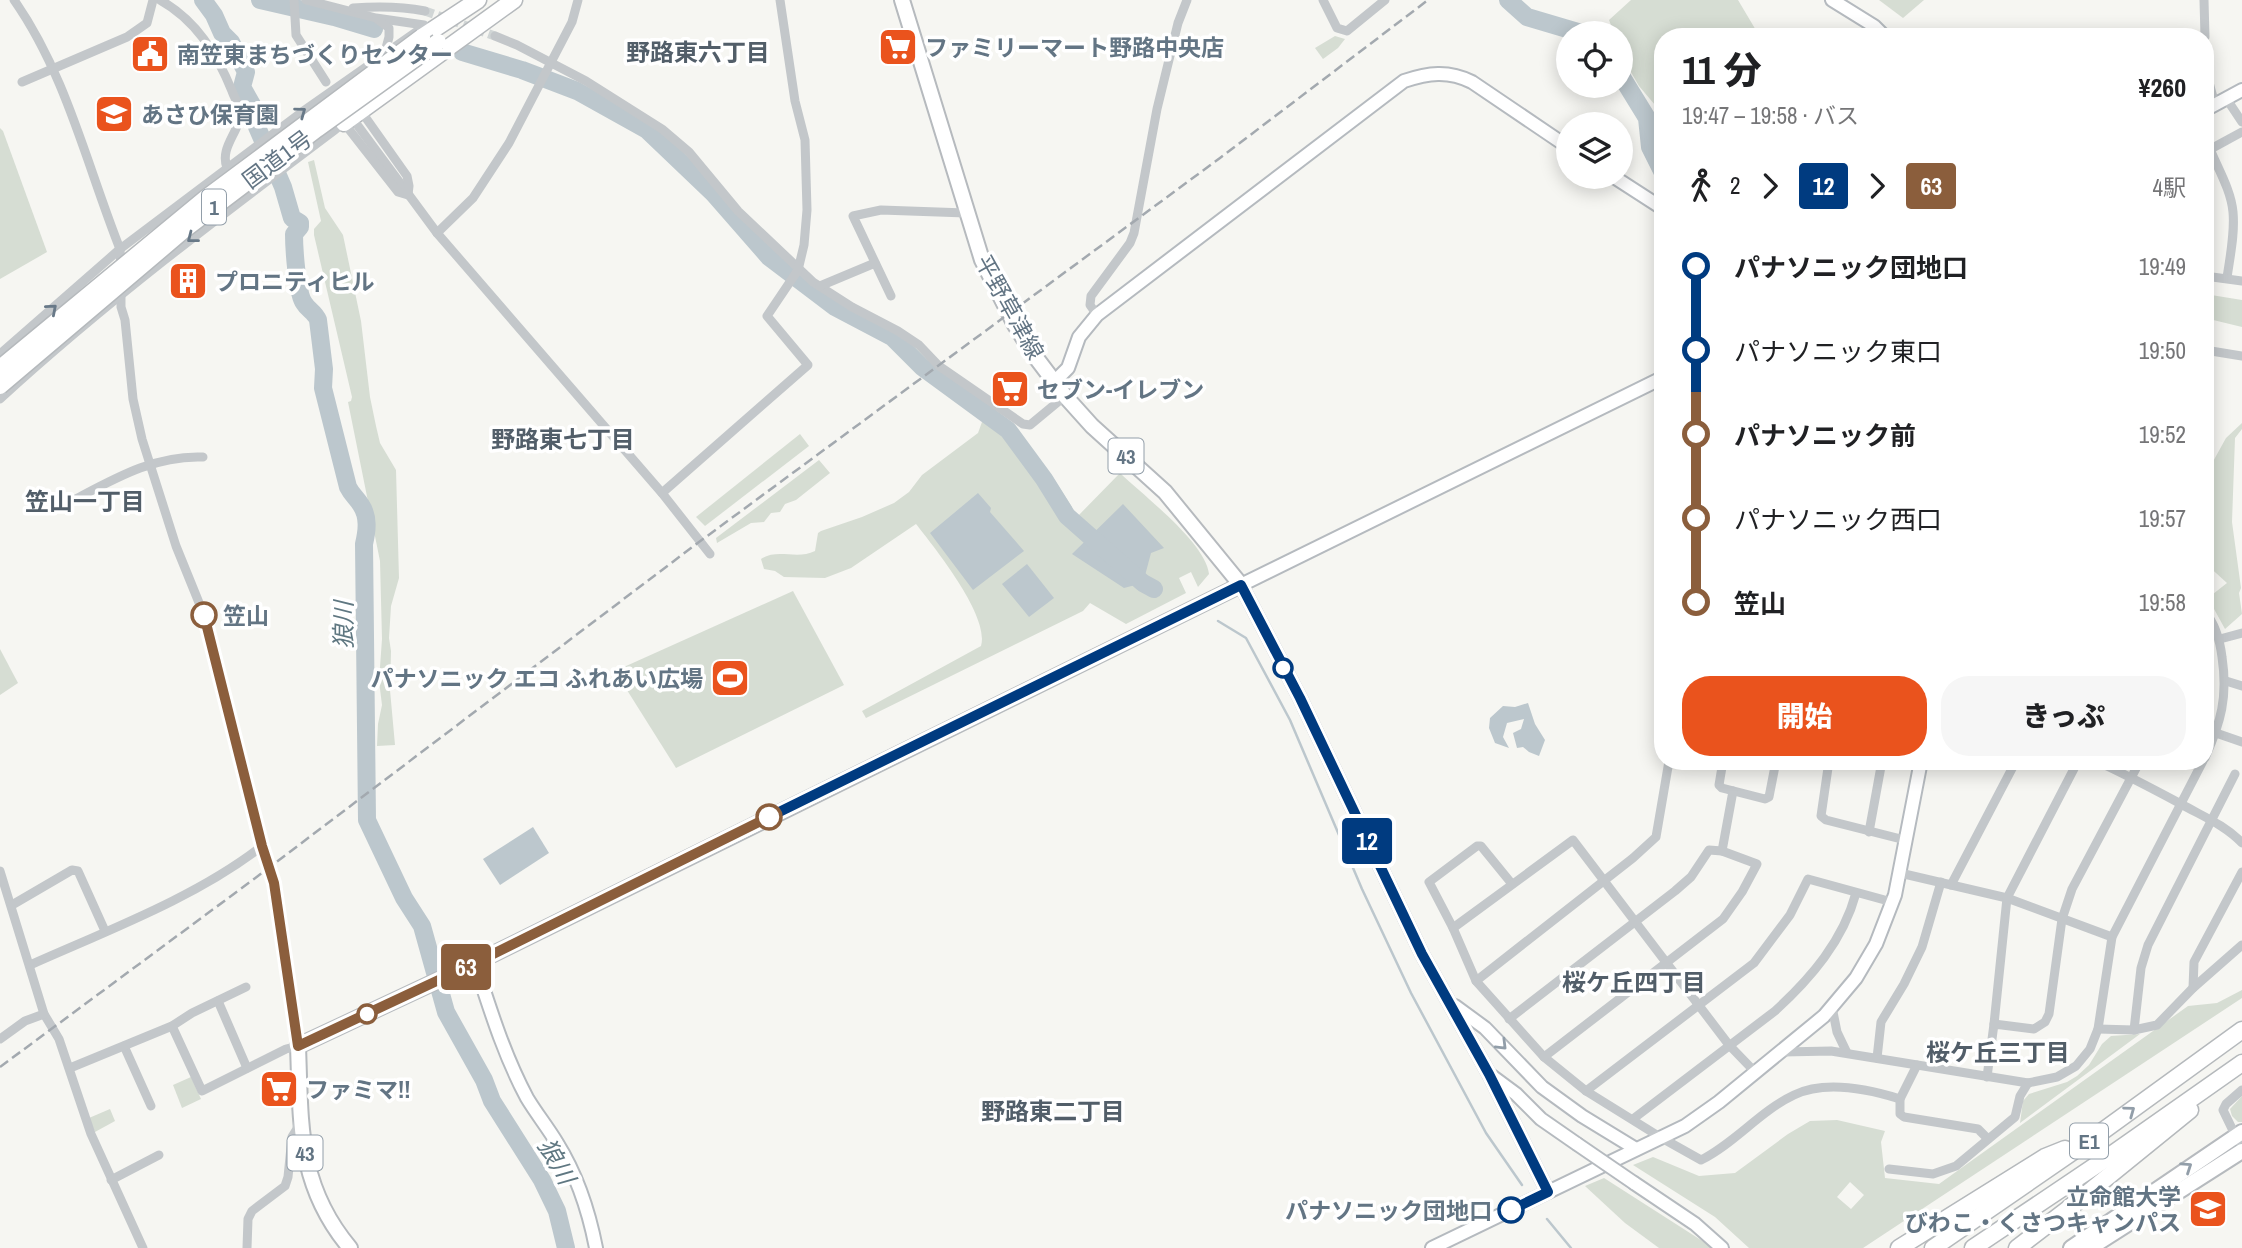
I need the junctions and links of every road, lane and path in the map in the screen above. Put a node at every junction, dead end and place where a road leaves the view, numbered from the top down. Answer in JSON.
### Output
{"nodes":[{"id":1,"x":14,"y":0,"type":"edge"},
{"id":2,"x":153,"y":0,"type":"edge"},
{"id":3,"x":160,"y":0,"type":"edge"},
{"id":4,"x":294,"y":0,"type":"edge"},
{"id":5,"x":306,"y":0,"type":"edge"},
{"id":6,"x":466,"y":0,"type":"edge"},
{"id":7,"x":478,"y":0,"type":"edge"},
{"id":8,"x":500,"y":0,"type":"edge"},
{"id":9,"x":514,"y":0,"type":"edge"},
{"id":10,"x":578,"y":0,"type":"edge"},
{"id":11,"x":780,"y":0,"type":"edge"},
{"id":12,"x":902,"y":0,"type":"edge"},
{"id":13,"x":1187,"y":0,"type":"edge"},
{"id":14,"x":1323,"y":0,"type":"edge"},
{"id":15,"x":1385,"y":0,"type":"edge"},
{"id":16,"x":1832,"y":0,"type":"edge"},
{"id":17,"x":2204,"y":0,"type":"edge"},
{"id":18,"x":344,"y":8,"type":"junction"},
{"id":19,"x":376,"y":18,"type":"junction"},
{"id":20,"x":1876,"y":28,"type":"edge"},
{"id":21,"x":2205,"y":28,"type":"edge"},
{"id":22,"x":428,"y":29,"type":"junction"},
{"id":23,"x":495,"y":36,"type":"tunnel mouth"},
{"id":24,"x":385,"y":52,"type":"junction"},
{"id":25,"x":51,"y":68,"type":"junction"},
{"id":26,"x":545,"y":72,"type":"junction"},
{"id":27,"x":22,"y":82,"type":"dead end"},
{"id":28,"x":326,"y":82,"type":"dead end"},
{"id":29,"x":2242,"y":90,"type":"edge"},
{"id":30,"x":2215,"y":104,"type":"edge"},
{"id":31,"x":354,"y":120,"type":"junction"},
{"id":32,"x":2242,"y":122,"type":"edge"},
{"id":33,"x":2242,"y":132,"type":"edge"},
{"id":34,"x":1556,"y":139,"type":"edge"},
{"id":35,"x":2214,"y":147,"type":"edge"},
{"id":36,"x":2214,"y":162,"type":"edge"},
{"id":37,"x":227,"y":168,"type":"junction"},
{"id":38,"x":212,"y":179,"type":"junction"},
{"id":39,"x":1633,"y":189,"type":"edge"},
{"id":40,"x":408,"y":195,"type":"junction"},
{"id":41,"x":237,"y":203,"type":"junction"},
{"id":42,"x":1654,"y":203,"type":"edge"},
{"id":43,"x":965,"y":213,"type":"junction"},
{"id":44,"x":438,"y":233,"type":"junction"},
{"id":45,"x":120,"y":249,"type":"junction"},
{"id":46,"x":875,"y":263,"type":"junction"},
{"id":47,"x":794,"y":274,"type":"junction"},
{"id":48,"x":2214,"y":277,"type":"edge"},
{"id":49,"x":2227,"y":278,"type":"junction"},
{"id":50,"x":2242,"y":281,"type":"edge"},
{"id":51,"x":820,"y":286,"type":"junction"},
{"id":52,"x":891,"y":296,"type":"dead end"},
{"id":53,"x":120,"y":298,"type":"junction"},
{"id":54,"x":1097,"y":316,"type":"junction"},
{"id":55,"x":2214,"y":351,"type":"edge"},
{"id":56,"x":0,"y":354,"type":"edge"},
{"id":57,"x":2242,"y":356,"type":"edge"},
{"id":58,"x":0,"y":368,"type":"edge"},
{"id":59,"x":1054,"y":382,"type":"junction"},
{"id":60,"x":1654,"y":382,"type":"edge"},
{"id":61,"x":0,"y":386,"type":"edge"},
{"id":62,"x":1065,"y":396,"type":"junction"},
{"id":63,"x":0,"y":399,"type":"edge"},
{"id":64,"x":203,"y":457,"type":"dead end"},
{"id":65,"x":150,"y":462,"type":"junction"},
{"id":66,"x":662,"y":493,"type":"junction"},
{"id":67,"x":72,"y":501,"type":"dead end"},
{"id":68,"x":710,"y":554,"type":"dead end"},
{"id":69,"x":1241,"y":585,"type":"junction"},
{"id":70,"x":2214,"y":628,"type":"edge"},
{"id":71,"x":2242,"y":633,"type":"edge"},
{"id":72,"x":2220,"y":639,"type":"junction"},
{"id":73,"x":2226,"y":681,"type":"junction"},
{"id":74,"x":2242,"y":686,"type":"edge"},
{"id":75,"x":2216,"y":733,"type":"junction"},
{"id":76,"x":2214,"y":738,"type":"edge"},
{"id":77,"x":2242,"y":742,"type":"edge"},
{"id":78,"x":1667,"y":770,"type":"edge"},
{"id":79,"x":1722,"y":770,"type":"edge"},
{"id":80,"x":1774,"y":770,"type":"edge"},
{"id":81,"x":1828,"y":770,"type":"edge"},
{"id":82,"x":1880,"y":770,"type":"edge"},
{"id":83,"x":1919,"y":770,"type":"edge"},
{"id":84,"x":2011,"y":770,"type":"edge"},
{"id":85,"x":2073,"y":770,"type":"edge"},
{"id":86,"x":2115,"y":770,"type":"edge"},
{"id":87,"x":2136,"y":770,"type":"edge"},
{"id":88,"x":2199,"y":770,"type":"edge"},
{"id":89,"x":2235,"y":774,"type":"dead end"},
{"id":90,"x":2132,"y":778,"type":"junction"},
{"id":91,"x":1733,"y":791,"type":"junction"},
{"id":92,"x":2181,"y":804,"type":"junction"},
{"id":93,"x":2212,"y":821,"type":"junction"},
{"id":94,"x":1869,"y":832,"type":"junction"},
{"id":95,"x":1905,"y":840,"type":"junction"},
{"id":96,"x":2242,"y":843,"type":"edge"},
{"id":97,"x":262,"y":846,"type":"junction"},
{"id":98,"x":1722,"y":851,"type":"junction"},
{"id":99,"x":0,"y":871,"type":"edge"},
{"id":100,"x":2242,"y":872,"type":"edge"},
{"id":101,"x":1900,"y":873,"type":"junction"},
{"id":102,"x":1604,"y":879,"type":"junction"},
{"id":103,"x":1512,"y":884,"type":"junction"},
{"id":104,"x":1946,"y":884,"type":"junction"},
{"id":105,"x":1856,"y":892,"type":"junction"},
{"id":106,"x":2007,"y":898,"type":"junction"},
{"id":107,"x":1892,"y":902,"type":"junction"},
{"id":108,"x":12,"y":905,"type":"junction"},
{"id":109,"x":2062,"y":919,"type":"junction"},
{"id":110,"x":1636,"y":921,"type":"junction"},
{"id":111,"x":1452,"y":928,"type":"junction"},
{"id":112,"x":105,"y":931,"type":"junction"},
{"id":113,"x":2112,"y":937,"type":"junction"},
{"id":114,"x":2242,"y":945,"type":"edge"},
{"id":115,"x":475,"y":963,"type":"junction"},
{"id":116,"x":1665,"y":963,"type":"junction"},
{"id":117,"x":30,"y":965,"type":"junction"},
{"id":118,"x":1476,"y":981,"type":"junction"},
{"id":119,"x":246,"y":987,"type":"dead end"},
{"id":120,"x":2193,"y":988,"type":"junction"},
{"id":121,"x":218,"y":1001,"type":"junction"},
{"id":122,"x":1450,"y":1001,"type":"junction"},
{"id":123,"x":1698,"y":1004,"type":"junction"},
{"id":124,"x":1832,"y":1007,"type":"junction"},
{"id":125,"x":44,"y":1014,"type":"junction"},
{"id":126,"x":1509,"y":1018,"type":"junction"},
{"id":127,"x":1993,"y":1024,"type":"junction"},
{"id":128,"x":172,"y":1026,"type":"junction"},
{"id":129,"x":2098,"y":1029,"type":"junction"},
{"id":130,"x":2134,"y":1030,"type":"junction"},
{"id":131,"x":2242,"y":1030,"type":"edge"},
{"id":132,"x":0,"y":1039,"type":"edge"},
{"id":133,"x":1729,"y":1045,"type":"junction"},
{"id":134,"x":124,"y":1046,"type":"junction"},
{"id":135,"x":298,"y":1046,"type":"junction"},
{"id":136,"x":1783,"y":1052,"type":"junction"},
{"id":137,"x":1847,"y":1053,"type":"junction"},
{"id":138,"x":1544,"y":1056,"type":"junction"},
{"id":139,"x":1877,"y":1058,"type":"junction"},
{"id":140,"x":2242,"y":1063,"type":"edge"},
{"id":141,"x":1917,"y":1065,"type":"junction"},
{"id":142,"x":70,"y":1068,"type":"junction"},
{"id":143,"x":247,"y":1068,"type":"junction"},
{"id":144,"x":1756,"y":1073,"type":"junction"},
{"id":145,"x":1489,"y":1074,"type":"junction"},
{"id":146,"x":2227,"y":1074,"type":"junction"},
{"id":147,"x":1987,"y":1077,"type":"junction"},
{"id":148,"x":2028,"y":1083,"type":"junction"},
{"id":149,"x":2242,"y":1090,"type":"edge"},
{"id":150,"x":1586,"y":1091,"type":"junction"},
{"id":151,"x":1899,"y":1099,"type":"junction"},
{"id":152,"x":151,"y":1106,"type":"dead end"},
{"id":153,"x":300,"y":1115,"type":"junction"},
{"id":154,"x":1633,"y":1119,"type":"junction"},
{"id":155,"x":2101,"y":1133,"type":"junction"},
{"id":156,"x":1660,"y":1137,"type":"junction"},
{"id":157,"x":1988,"y":1139,"type":"junction"},
{"id":158,"x":2240,"y":1142,"type":"edge"},
{"id":159,"x":1636,"y":1149,"type":"junction"},
{"id":160,"x":159,"y":1155,"type":"dead end"},
{"id":161,"x":1889,"y":1169,"type":"dead end"},
{"id":162,"x":111,"y":1180,"type":"junction"},
{"id":163,"x":1548,"y":1192,"type":"junction"},
{"id":164,"x":143,"y":1248,"type":"edge"},
{"id":165,"x":247,"y":1248,"type":"edge"},
{"id":166,"x":351,"y":1248,"type":"edge"},
{"id":167,"x":596,"y":1248,"type":"edge"},
{"id":168,"x":1432,"y":1248,"type":"edge"},
{"id":169,"x":1722,"y":1248,"type":"edge"},
{"id":170,"x":1899,"y":1248,"type":"edge"},
{"id":171,"x":1933,"y":1248,"type":"edge"},
{"id":172,"x":1973,"y":1248,"type":"edge"},
{"id":173,"x":2017,"y":1248,"type":"edge"},
{"id":174,"x":2071,"y":1248,"type":"edge"},
{"id":175,"x":2091,"y":1248,"type":"edge"}],
"edges":[{"from":1,"to":25,"type":"street"},
{"from":2,"to":25,"type":"street"},
{"from":3,"to":37,"type":"street"},
{"from":4,"to":28,"type":"street"},
{"from":5,"to":18,"type":"street"},
{"from":6,"to":22,"type":"highway"},
{"from":7,"to":22,"type":"highway","name":"国道1号","number":"1"},
{"from":8,"to":22,"type":"highway","name":"国道1号","number":"1"},
{"from":9,"to":31,"type":"highway"},
{"from":10,"to":26,"type":"street"},
{"from":11,"to":47,"type":"street"},
{"from":12,"to":43,"type":"main road","name":"平野草津線","number":"43"},
{"from":13,"to":54,"type":"street"},
{"from":14,"to":15,"type":"street"},
{"from":16,"to":20,"type":"street"},
{"from":17,"to":21,"type":"street"},
{"from":18,"to":19,"type":"street"},
{"from":18,"to":22,"type":"street"},
{"from":19,"to":22,"type":"street"},
{"from":19,"to":24,"type":"street"},
{"from":22,"to":24,"type":"street"},
{"from":22,"to":58,"type":"highway","name":"国道1号","number":"1","bridge":true},
{"from":22,"to":61,"type":"highway","name":"国道1号","number":"1","bridge":true},
{"from":23,"to":26,"type":"street"},
{"from":37,"to":24,"type":"street","one_way":true},
{"from":25,"to":27,"type":"street"},
{"from":25,"to":45,"type":"street"},
{"from":26,"to":44,"type":"street"},
{"from":26,"to":47,"type":"street"},
{"from":29,"to":30,"type":"street"},
{"from":30,"to":32,"type":"street"},
{"from":31,"to":40,"type":"street"},
{"from":31,"to":40,"type":"street"},
{"from":31,"to":40,"type":"street"},
{"from":31,"to":41,"type":"street"},
{"from":33,"to":35,"type":"street"},
{"from":34,"to":54,"type":"street"},
{"from":36,"to":49,"type":"street"},
{"from":37,"to":38,"type":"street"},
{"from":38,"to":41,"type":"street"},
{"from":38,"to":45,"type":"street"},
{"from":39,"to":42,"type":"street"},
{"from":40,"to":44,"type":"street"},
{"from":41,"to":53,"type":"street","one_way":true},
{"from":43,"to":46,"type":"street"},
{"from":43,"to":59,"type":"main road","name":"平野草津線","number":"43"},
{"from":44,"to":66,"type":"street"},
{"from":45,"to":53,"type":"street"},
{"from":56,"to":45,"type":"street","one_way":true},
{"from":46,"to":51,"type":"street"},
{"from":46,"to":52,"type":"street"},
{"from":47,"to":51,"type":"street"},
{"from":47,"to":66,"type":"street"},
{"from":48,"to":49,"type":"street"},
{"from":49,"to":50,"type":"street"},
{"from":51,"to":62,"type":"street"},
{"from":53,"to":63,"type":"street"},
{"from":53,"to":65,"type":"street"},
{"from":54,"to":59,"type":"street"},
{"from":55,"to":57,"type":"street"},
{"from":59,"to":62,"type":"main road","name":"平野草津線","number":"43"},
{"from":60,"to":69,"type":"street"},
{"from":62,"to":69,"type":"main road","name":"平野草津線","number":"43"},
{"from":64,"to":65,"type":"street"},
{"from":65,"to":67,"type":"street"},
{"from":65,"to":97,"type":"street"},
{"from":66,"to":68,"type":"street"},
{"from":69,"to":115,"type":"main road"},
{"from":69,"to":122,"type":"street"},
{"from":70,"to":72,"type":"street"},
{"from":71,"to":72,"type":"street"},
{"from":72,"to":73,"type":"street"},
{"from":73,"to":74,"type":"street"},
{"from":73,"to":75,"type":"street"},
{"from":75,"to":76,"type":"street"},
{"from":75,"to":77,"type":"street"},
{"from":78,"to":102,"type":"street"},
{"from":79,"to":91,"type":"street"},
{"from":80,"to":91,"type":"street"},
{"from":81,"to":94,"type":"street"},
{"from":82,"to":94,"type":"street"},
{"from":83,"to":95,"type":"street"},
{"from":84,"to":104,"type":"street"},
{"from":85,"to":106,"type":"street"},
{"from":86,"to":90,"type":"street"},
{"from":87,"to":90,"type":"street"},
{"from":88,"to":92,"type":"street"},
{"from":89,"to":93,"type":"street"},
{"from":90,"to":92,"type":"street"},
{"from":90,"to":109,"type":"street"},
{"from":91,"to":98,"type":"street"},
{"from":92,"to":93,"type":"street"},
{"from":92,"to":113,"type":"street"},
{"from":93,"to":96,"type":"street"},
{"from":93,"to":130,"type":"street"},
{"from":94,"to":95,"type":"street"},
{"from":95,"to":101,"type":"street"},
{"from":97,"to":112,"type":"street"},
{"from":97,"to":135,"type":"street"},
{"from":98,"to":110,"type":"street"},
{"from":98,"to":116,"type":"street"},
{"from":99,"to":108,"type":"street"},
{"from":100,"to":120,"type":"street"},
{"from":101,"to":104,"type":"street"},
{"from":101,"to":107,"type":"street"},
{"from":102,"to":103,"type":"street"},
{"from":102,"to":110,"type":"street"},
{"from":102,"to":118,"type":"street"},
{"from":103,"to":111,"type":"street"},
{"from":103,"to":111,"type":"street"},
{"from":104,"to":106,"type":"street"},
{"from":104,"to":139,"type":"street"},
{"from":105,"to":107,"type":"street"},
{"from":105,"to":123,"type":"street"},
{"from":105,"to":133,"type":"street"},
{"from":106,"to":109,"type":"street"},
{"from":106,"to":127,"type":"street"},
{"from":107,"to":124,"type":"street"},
{"from":108,"to":112,"type":"street"},
{"from":108,"to":117,"type":"street"},
{"from":109,"to":113,"type":"street"},
{"from":109,"to":127,"type":"street"},
{"from":110,"to":116,"type":"street"},
{"from":110,"to":126,"type":"street"},
{"from":111,"to":118,"type":"street"},
{"from":112,"to":117,"type":"street"},
{"from":113,"to":129,"type":"street"},
{"from":114,"to":120,"type":"street"},
{"from":115,"to":135,"type":"main road"},
{"from":115,"to":167,"type":"street"},
{"from":116,"to":123,"type":"street"},
{"from":116,"to":138,"type":"street"},
{"from":117,"to":125,"type":"street"},
{"from":118,"to":126,"type":"street"},
{"from":119,"to":121,"type":"street"},
{"from":120,"to":130,"type":"street"},
{"from":121,"to":128,"type":"street"},
{"from":121,"to":143,"type":"street"},
{"from":122,"to":145,"type":"street"},
{"from":122,"to":159,"type":"street","one_way":true},
{"from":123,"to":133,"type":"street"},
{"from":123,"to":150,"type":"street"},
{"from":124,"to":136,"type":"street"},
{"from":124,"to":137,"type":"street"},
{"from":125,"to":132,"type":"street"},
{"from":125,"to":142,"type":"street"},
{"from":126,"to":138,"type":"street"},
{"from":127,"to":147,"type":"street"},
{"from":128,"to":134,"type":"street"},
{"from":128,"to":143,"type":"street"},
{"from":129,"to":130,"type":"street"},
{"from":129,"to":148,"type":"street"},
{"from":155,"to":131,"type":"highway","number":"E1","one_way":true},
{"from":133,"to":144,"type":"street"},
{"from":133,"to":154,"type":"street"},
{"from":134,"to":142,"type":"street"},
{"from":134,"to":152,"type":"street"},
{"from":135,"to":143,"type":"street"},
{"from":135,"to":153,"type":"main road","number":"43"},
{"from":136,"to":137,"type":"street"},
{"from":136,"to":144,"type":"street"},
{"from":137,"to":139,"type":"street"},
{"from":138,"to":150,"type":"street"},
{"from":139,"to":141,"type":"street"},
{"from":140,"to":146,"type":"highway","number":"E1"},
{"from":141,"to":147,"type":"street"},
{"from":141,"to":151,"type":"street"},
{"from":142,"to":162,"type":"street"},
{"from":144,"to":156,"type":"street"},
{"from":145,"to":163,"type":"street"},
{"from":145,"to":169,"type":"street","bridge":true},
{"from":146,"to":172,"type":"highway","number":"E1"},
{"from":146,"to":173,"type":"highway"},
{"from":147,"to":148,"type":"street"},
{"from":148,"to":157,"type":"street"},
{"from":149,"to":158,"type":"street"},
{"from":150,"to":154,"type":"street"},
{"from":151,"to":156,"type":"street"},
{"from":151,"to":157,"type":"street"},
{"from":153,"to":165,"type":"street"},
{"from":153,"to":166,"type":"main road","number":"43"},
{"from":154,"to":156,"type":"street"},
{"from":155,"to":170,"type":"highway"},
{"from":155,"to":171,"type":"highway","number":"E1"},
{"from":156,"to":159,"type":"street"},
{"from":157,"to":161,"type":"street"},
{"from":174,"to":158,"type":"main road","one_way":true},
{"from":158,"to":175,"type":"main road"},
{"from":159,"to":163,"type":"street"},
{"from":160,"to":162,"type":"street"},
{"from":162,"to":164,"type":"street"},
{"from":163,"to":168,"type":"street"}]}
